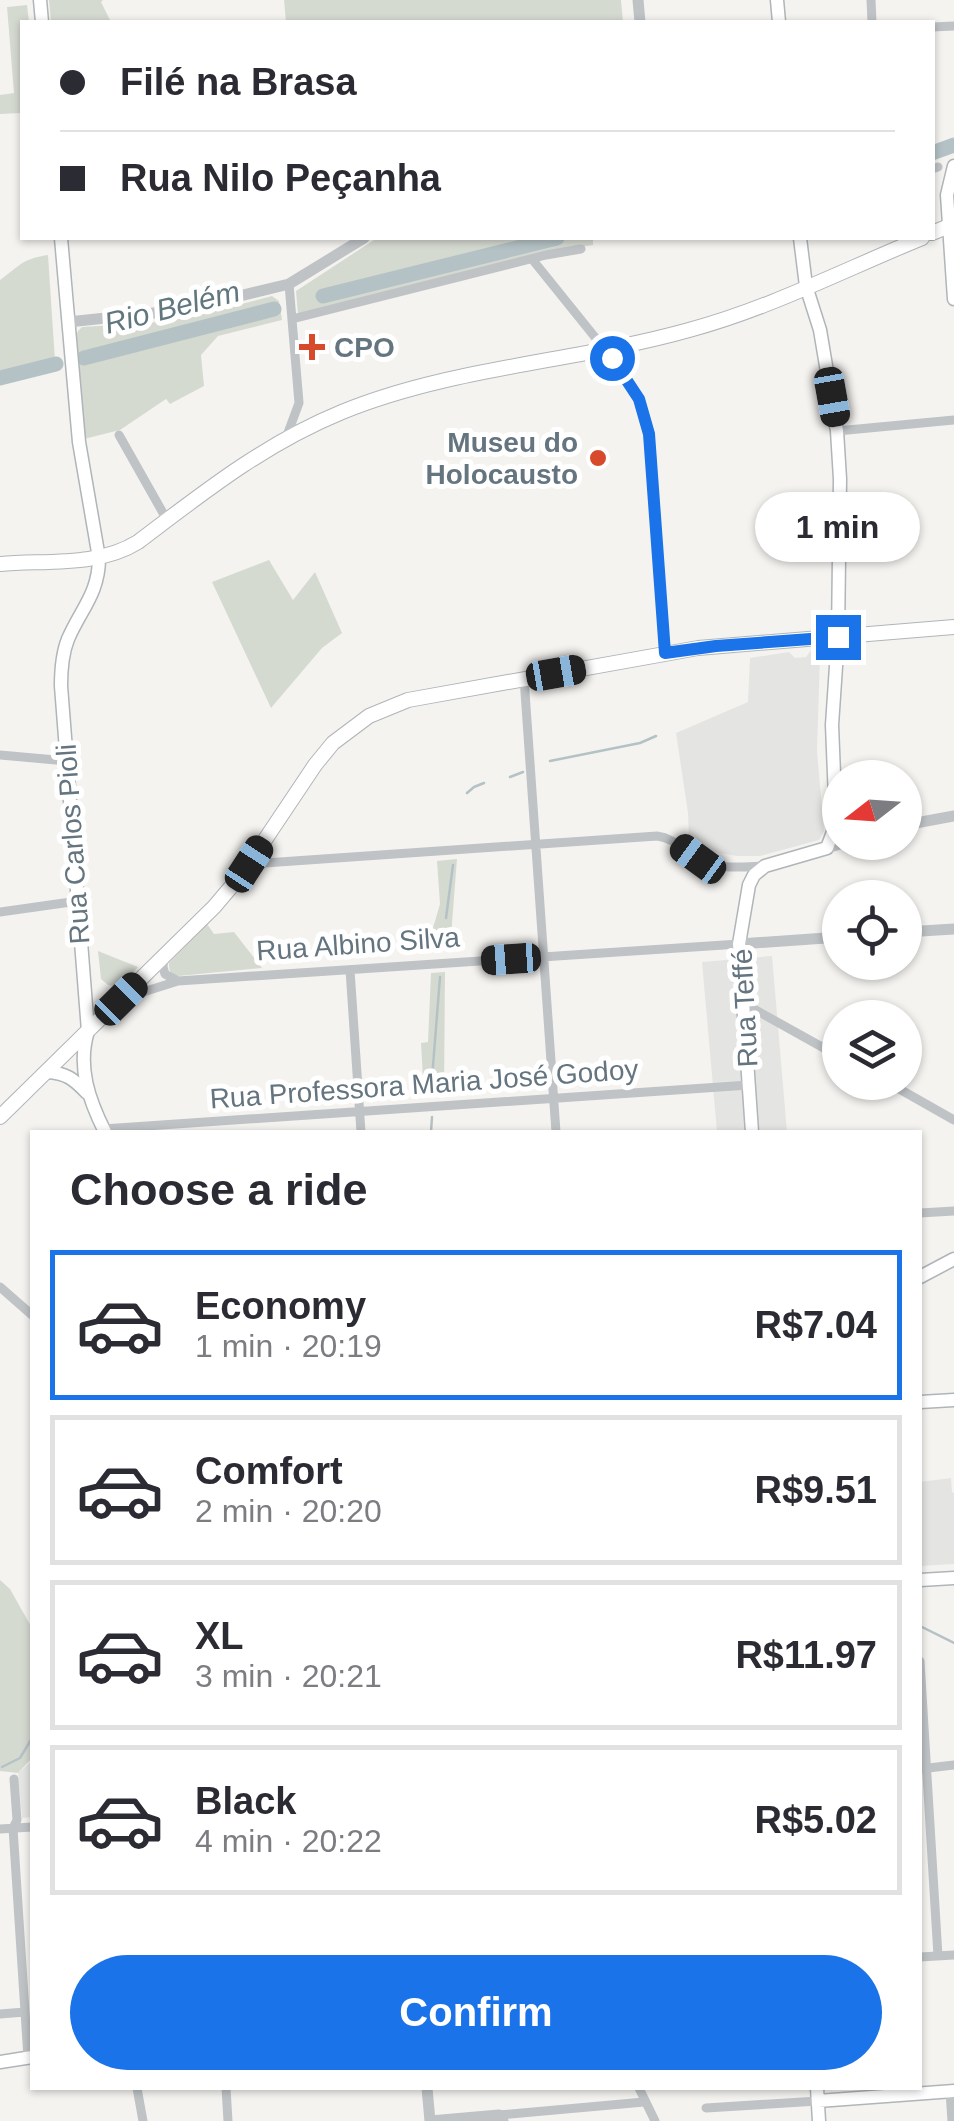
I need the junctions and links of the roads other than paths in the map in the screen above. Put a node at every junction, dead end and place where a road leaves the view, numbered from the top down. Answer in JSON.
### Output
{"nodes":[{"id":1,"x":954,"y":166,"type":"edge"},
{"id":2,"x":951,"y":225,"type":"edge"},
{"id":3,"x":60,"y":240,"type":"edge"},
{"id":4,"x":361,"y":240,"type":"edge"},
{"id":5,"x":800,"y":240,"type":"edge"},
{"id":6,"x":917,"y":240,"type":"edge"},
{"id":7,"x":581,"y":249,"type":"dead end"},
{"id":8,"x":532,"y":260,"type":"junction"},
{"id":9,"x":289,"y":284,"type":"junction"},
{"id":10,"x":806,"y":286,"type":"junction"},
{"id":11,"x":954,"y":299,"type":"edge"},
{"id":12,"x":292,"y":319,"type":"junction"},
{"id":13,"x":68,"y":322,"type":"junction"},
{"id":14,"x":604,"y":349,"type":"junction"},
{"id":15,"x":299,"y":402,"type":"junction"},
{"id":16,"x":954,"y":420,"type":"edge"},
{"id":17,"x":316,"y":423,"type":"junction"},
{"id":18,"x":837,"y":431,"type":"junction"},
{"id":19,"x":119,"y":435,"type":"dead end"},
{"id":20,"x":286,"y":438,"type":"junction"},
{"id":21,"x":167,"y":520,"type":"junction"},
{"id":22,"x":98,"y":558,"type":"junction"},
{"id":23,"x":0,"y":564,"type":"edge"},
{"id":24,"x":954,"y":627,"type":"edge"},
{"id":25,"x":838,"y":637,"type":"junction"},
{"id":26,"x":665,"y":653,"type":"junction"},
{"id":27,"x":524,"y":678,"type":"junction"},
{"id":28,"x":0,"y":756,"type":"edge"},
{"id":29,"x":834,"y":760,"type":"edge"},
{"id":30,"x":67,"y":761,"type":"junction"},
{"id":31,"x":954,"y":816,"type":"edge"},
{"id":32,"x":922,"y":823,"type":"edge"},
{"id":33,"x":536,"y":844,"type":"junction"},
{"id":34,"x":822,"y":849,"type":"edge"},
{"id":35,"x":249,"y":864,"type":"junction"},
{"id":36,"x":765,"y":866,"type":"junction"},
{"id":37,"x":730,"y":868,"type":"junction"},
{"id":38,"x":749,"y":884,"type":"junction"},
{"id":39,"x":78,"y":901,"type":"junction"},
{"id":40,"x":0,"y":912,"type":"edge"},
{"id":41,"x":954,"y":929,"type":"edge"},
{"id":42,"x":922,"y":931,"type":"edge"},
{"id":43,"x":822,"y":938,"type":"edge"},
{"id":44,"x":740,"y":944,"type":"junction"},
{"id":45,"x":164,"y":957,"type":"junction"},
{"id":46,"x":544,"y":957,"type":"junction"},
{"id":47,"x":350,"y":970,"type":"junction"},
{"id":48,"x":178,"y":981,"type":"junction"},
{"id":49,"x":121,"y":999,"type":"junction"},
{"id":50,"x":744,"y":1003,"type":"junction"},
{"id":51,"x":88,"y":1030,"type":"junction"},
{"id":52,"x":822,"y":1046,"type":"edge"},
{"id":53,"x":47,"y":1072,"type":"junction"},
{"id":54,"x":749,"y":1085,"type":"junction"},
{"id":55,"x":89,"y":1095,"type":"junction"},
{"id":56,"x":554,"y":1098,"type":"junction"},
{"id":57,"x":919,"y":1100,"type":"edge"},
{"id":58,"x":360,"y":1112,"type":"junction"},
{"id":59,"x":0,"y":1117,"type":"edge"},
{"id":60,"x":954,"y":1120,"type":"edge"},
{"id":61,"x":104,"y":1130,"type":"edge"},
{"id":62,"x":117,"y":1130,"type":"edge"},
{"id":63,"x":361,"y":1130,"type":"edge"},
{"id":64,"x":556,"y":1130,"type":"edge"},
{"id":65,"x":752,"y":1130,"type":"edge"},
{"id":66,"x":954,"y":1211,"type":"edge"},
{"id":67,"x":922,"y":1214,"type":"edge"},
{"id":68,"x":954,"y":1259,"type":"edge"},
{"id":69,"x":922,"y":1276,"type":"edge"},
{"id":70,"x":0,"y":1288,"type":"edge"},
{"id":71,"x":30,"y":1313,"type":"edge"},
{"id":72,"x":954,"y":1400,"type":"edge"},
{"id":73,"x":922,"y":1402,"type":"edge"},
{"id":74,"x":954,"y":1578,"type":"edge"},
{"id":75,"x":922,"y":1580,"type":"edge"},
{"id":76,"x":922,"y":1732,"type":"edge"},
{"id":77,"x":954,"y":1765,"type":"edge"},
{"id":78,"x":923,"y":1768,"type":"edge"},
{"id":79,"x":14,"y":1779,"type":"dead end"},
{"id":80,"x":30,"y":1827,"type":"edge"},
{"id":81,"x":13,"y":1828,"type":"junction"},
{"id":82,"x":0,"y":1829,"type":"edge"},
{"id":83,"x":938,"y":1956,"type":"junction"},
{"id":84,"x":954,"y":1956,"type":"edge"},
{"id":85,"x":922,"y":1958,"type":"edge"},
{"id":86,"x":25,"y":2012,"type":"junction"},
{"id":87,"x":0,"y":2014,"type":"edge"},
{"id":88,"x":30,"y":2058,"type":"edge"},
{"id":89,"x":0,"y":2062,"type":"edge"},
{"id":90,"x":137,"y":2090,"type":"edge"},
{"id":91,"x":226,"y":2090,"type":"edge"},
{"id":92,"x":428,"y":2090,"type":"edge"},
{"id":93,"x":640,"y":2090,"type":"edge"},
{"id":94,"x":952,"y":2092,"type":"edge"},
{"id":95,"x":818,"y":2094,"type":"edge"},
{"id":96,"x":644,"y":2102,"type":"junction"},
{"id":97,"x":706,"y":2108,"type":"dead end"},
{"id":98,"x":501,"y":2118,"type":"edge"},
{"id":99,"x":143,"y":2121,"type":"edge"},
{"id":100,"x":228,"y":2121,"type":"edge"},
{"id":101,"x":429,"y":2121,"type":"edge"},
{"id":102,"x":654,"y":2121,"type":"edge"},
{"id":103,"x":819,"y":2121,"type":"edge"},
{"id":104,"x":952,"y":2121,"type":"edge"}],
"edges":[{"from":1,"to":2,"type":"main road"},
{"from":2,"to":11,"type":"main road"},
{"from":3,"to":13,"type":"main road"},
{"from":4,"to":9,"type":"street"},
{"from":5,"to":10,"type":"main road"},
{"from":6,"to":10,"type":"main road"},
{"from":7,"to":8,"type":"street"},
{"from":8,"to":12,"type":"street"},
{"from":8,"to":14,"type":"street"},
{"from":9,"to":12,"type":"street"},
{"from":9,"to":13,"type":"street"},
{"from":10,"to":14,"type":"main road"},
{"from":10,"to":18,"type":"main road"},
{"from":12,"to":15,"type":"street"},
{"from":13,"to":22,"type":"main road"},
{"from":14,"to":17,"type":"main road"},
{"from":14,"to":26,"type":"street"},
{"from":15,"to":17,"type":"street"},
{"from":15,"to":20,"type":"street"},
{"from":16,"to":18,"type":"street"},
{"from":17,"to":20,"type":"main road"},
{"from":18,"to":25,"type":"main road"},
{"from":19,"to":21,"type":"street"},
{"from":20,"to":21,"type":"main road"},
{"from":21,"to":22,"type":"main road"},
{"from":22,"to":23,"type":"main road"},
{"from":22,"to":30,"type":"main road","name":"Rua Carlos Pioli"},
{"from":24,"to":25,"type":"main road"},
{"from":25,"to":26,"type":"main road"},
{"from":25,"to":29,"type":"main road"},
{"from":26,"to":27,"type":"main road"},
{"from":27,"to":33,"type":"street"},
{"from":27,"to":35,"type":"main road"},
{"from":28,"to":30,"type":"street"},
{"from":30,"to":39,"type":"main road","name":"Rua Carlos Pioli"},
{"from":31,"to":32,"type":"street"},
{"from":33,"to":35,"type":"street"},
{"from":33,"to":37,"type":"street"},
{"from":33,"to":46,"type":"street"},
{"from":34,"to":36,"type":"main road"},
{"from":35,"to":45,"type":"main road"},
{"from":36,"to":37,"type":"street"},
{"from":36,"to":38,"type":"main road"},
{"from":37,"to":38,"type":"street"},
{"from":38,"to":44,"type":"main road","name":"Rua Teffé"},
{"from":39,"to":40,"type":"street"},
{"from":39,"to":51,"type":"main road","name":"Rua Carlos Pioli"},
{"from":41,"to":42,"type":"street"},
{"from":43,"to":44,"type":"street","name":"Rua Albino Silva"},
{"from":44,"to":46,"type":"street","name":"Rua Albino Silva"},
{"from":44,"to":50,"type":"main road","name":"Rua Teffé"},
{"from":45,"to":48,"type":"street"},
{"from":45,"to":49,"type":"main road"},
{"from":46,"to":47,"type":"street","name":"Rua Albino Silva"},
{"from":46,"to":56,"type":"street"},
{"from":47,"to":48,"type":"street","name":"Rua Albino Silva"},
{"from":47,"to":58,"type":"street"},
{"from":48,"to":49,"type":"street","name":"Rua Albino Silva"},
{"from":49,"to":51,"type":"main road"},
{"from":50,"to":52,"type":"street"},
{"from":50,"to":54,"type":"main road","name":"Rua Teffé"},
{"from":51,"to":53,"type":"main road"},
{"from":51,"to":55,"type":"main road","name":"Rua Carlos Pioli"},
{"from":53,"to":55,"type":"main road"},
{"from":53,"to":59,"type":"main road"},
{"from":54,"to":56,"type":"street","name":"Rua Professora Maria José Godoy"},
{"from":54,"to":65,"type":"main road","name":"Rua Teffé"},
{"from":55,"to":61,"type":"main road","name":"Rua Carlos Pioli"},
{"from":56,"to":58,"type":"street","name":"Rua Professora Maria José Godoy"},
{"from":56,"to":64,"type":"street"},
{"from":57,"to":60,"type":"street"},
{"from":58,"to":62,"type":"street","name":"Rua Professora Maria José Godoy"},
{"from":58,"to":63,"type":"street"},
{"from":66,"to":67,"type":"street"},
{"from":68,"to":69,"type":"main road"},
{"from":70,"to":71,"type":"street"},
{"from":72,"to":73,"type":"main road"},
{"from":74,"to":75,"type":"main road"},
{"from":76,"to":78,"type":"street"},
{"from":77,"to":78,"type":"street"},
{"from":78,"to":83,"type":"street"},
{"from":79,"to":81,"type":"street"},
{"from":80,"to":81,"type":"street"},
{"from":81,"to":82,"type":"street"},
{"from":81,"to":86,"type":"street"},
{"from":83,"to":84,"type":"street"},
{"from":83,"to":85,"type":"street"},
{"from":86,"to":87,"type":"street"},
{"from":86,"to":88,"type":"street"},
{"from":88,"to":89,"type":"main road"},
{"from":90,"to":99,"type":"street"},
{"from":91,"to":100,"type":"street"},
{"from":92,"to":101,"type":"street"},
{"from":93,"to":96,"type":"street"},
{"from":94,"to":95,"type":"main road"},
{"from":94,"to":104,"type":"street"},
{"from":95,"to":97,"type":"street"},
{"from":95,"to":103,"type":"main road"},
{"from":96,"to":98,"type":"street"},
{"from":96,"to":102,"type":"street"},
{"from":98,"to":101,"type":"street"}]}
